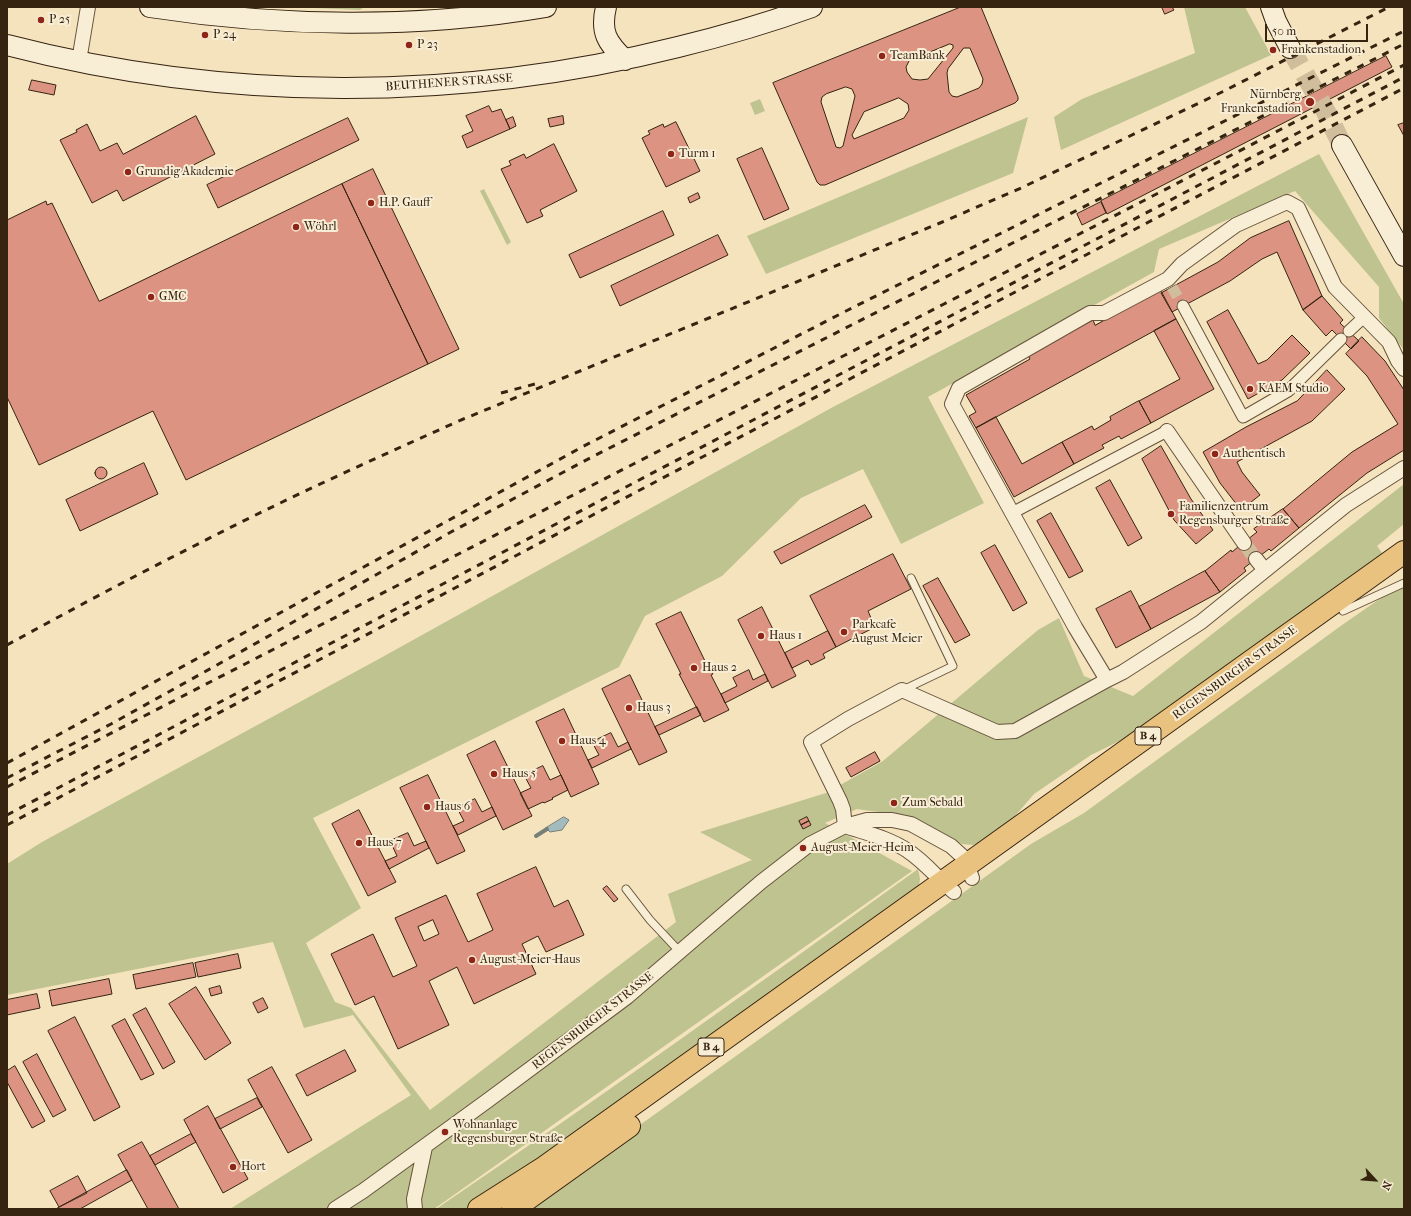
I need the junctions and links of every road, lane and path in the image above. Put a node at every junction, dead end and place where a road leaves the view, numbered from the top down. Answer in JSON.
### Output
{"nodes":[{"id":1,"x":88,"y":7,"type":"edge"},
{"id":2,"x":150,"y":7,"type":"edge"},
{"id":3,"x":546,"y":7,"type":"edge"},
{"id":4,"x":606,"y":7,"type":"edge"},
{"id":5,"x":812,"y":7,"type":"edge"},
{"id":6,"x":1271,"y":7,"type":"edge"},
{"id":7,"x":7,"y":45,"type":"edge"},
{"id":8,"x":1290,"y":48,"type":"tunnel mouth"},
{"id":9,"x":625,"y":60,"type":"junction"},
{"id":10,"x":79,"y":61,"type":"junction"},
{"id":11,"x":1342,"y":145,"type":"tunnel mouth"},
{"id":12,"x":1404,"y":256,"type":"edge"},
{"id":13,"x":1183,"y":306,"type":"tunnel mouth"},
{"id":14,"x":1364,"y":317,"type":"junction"},
{"id":15,"x":1404,"y":369,"type":"edge"},
{"id":16,"x":1167,"y":431,"type":"joint"},
{"id":17,"x":1404,"y":468,"type":"edge"},
{"id":18,"x":1012,"y":513,"type":"junction"},
{"id":19,"x":1244,"y":543,"type":"tunnel mouth"},
{"id":20,"x":1404,"y":552,"type":"edge"},
{"id":21,"x":1404,"y":571,"type":"edge"},
{"id":22,"x":911,"y":578,"type":"dead end"},
{"id":23,"x":1404,"y":583,"type":"edge"},
{"id":24,"x":1343,"y":611,"type":"junction"},
{"id":25,"x":1107,"y":680,"type":"junction"},
{"id":26,"x":902,"y":690,"type":"junction"},
{"id":27,"x":845,"y":826,"type":"junction"},
{"id":28,"x":970,"y":871,"type":"junction"},
{"id":29,"x":948,"y":887,"type":"junction"},
{"id":30,"x":626,"y":889,"type":"dead end"},
{"id":31,"x":680,"y":952,"type":"junction"},
{"id":32,"x":424,"y":1147,"type":"junction"},
{"id":33,"x":335,"y":1209,"type":"edge"},
{"id":34,"x":415,"y":1209,"type":"edge"},
{"id":35,"x":479,"y":1209,"type":"edge"},
{"id":36,"x":513,"y":1209,"type":"edge"}],
"edges":[{"from":1,"to":10,"type":"street"},
{"from":2,"to":3,"type":"main road"},
{"from":4,"to":9,"type":"main road"},
{"from":5,"to":9,"type":"main road","name":"BEUTHENER STRASSE"},
{"from":6,"to":8,"type":"main road"},
{"from":7,"to":10,"type":"main road","name":"BEUTHENER STRASSE"},
{"from":9,"to":10,"type":"main road","name":"BEUTHENER STRASSE"},
{"from":11,"to":12,"type":"main road"},
{"from":13,"to":14,"type":"street"},
{"from":14,"to":15,"type":"street"},
{"from":14,"to":18,"type":"street"},
{"from":16,"to":18,"type":"street"},
{"from":16,"to":19,"type":"street"},
{"from":17,"to":25,"type":"street"},
{"from":18,"to":25,"type":"street"},
{"from":20,"to":28,"type":"main road","name":"REGENSBURGER STRASSE","number":"B 4"},
{"from":21,"to":24,"type":"main road","number":"B 4"},
{"from":22,"to":26,"type":"lane"},
{"from":23,"to":24,"type":"lane"},
{"from":24,"to":28,"type":"main road","number":"B 4"},
{"from":25,"to":26,"type":"street"},
{"from":26,"to":27,"type":"street"},
{"from":27,"to":28,"type":"street","name":"REGENSBURGER STRASSE"},
{"from":27,"to":29,"type":"street"},
{"from":27,"to":31,"type":"street","name":"REGENSBURGER STRASSE"},
{"from":28,"to":29,"type":"main road","name":"REGENSBURGER STRASSE","number":"B 4"},
{"from":29,"to":35,"type":"main road","name":"REGENSBURGER STRASSE","number":"B 4"},
{"from":29,"to":36,"type":"main road","number":"B 4"},
{"from":30,"to":31,"type":"lane"},
{"from":31,"to":32,"type":"street","name":"REGENSBURGER STRASSE"},
{"from":32,"to":33,"type":"street","name":"REGENSBURGER STRASSE"},
{"from":32,"to":34,"type":"street"}]}
